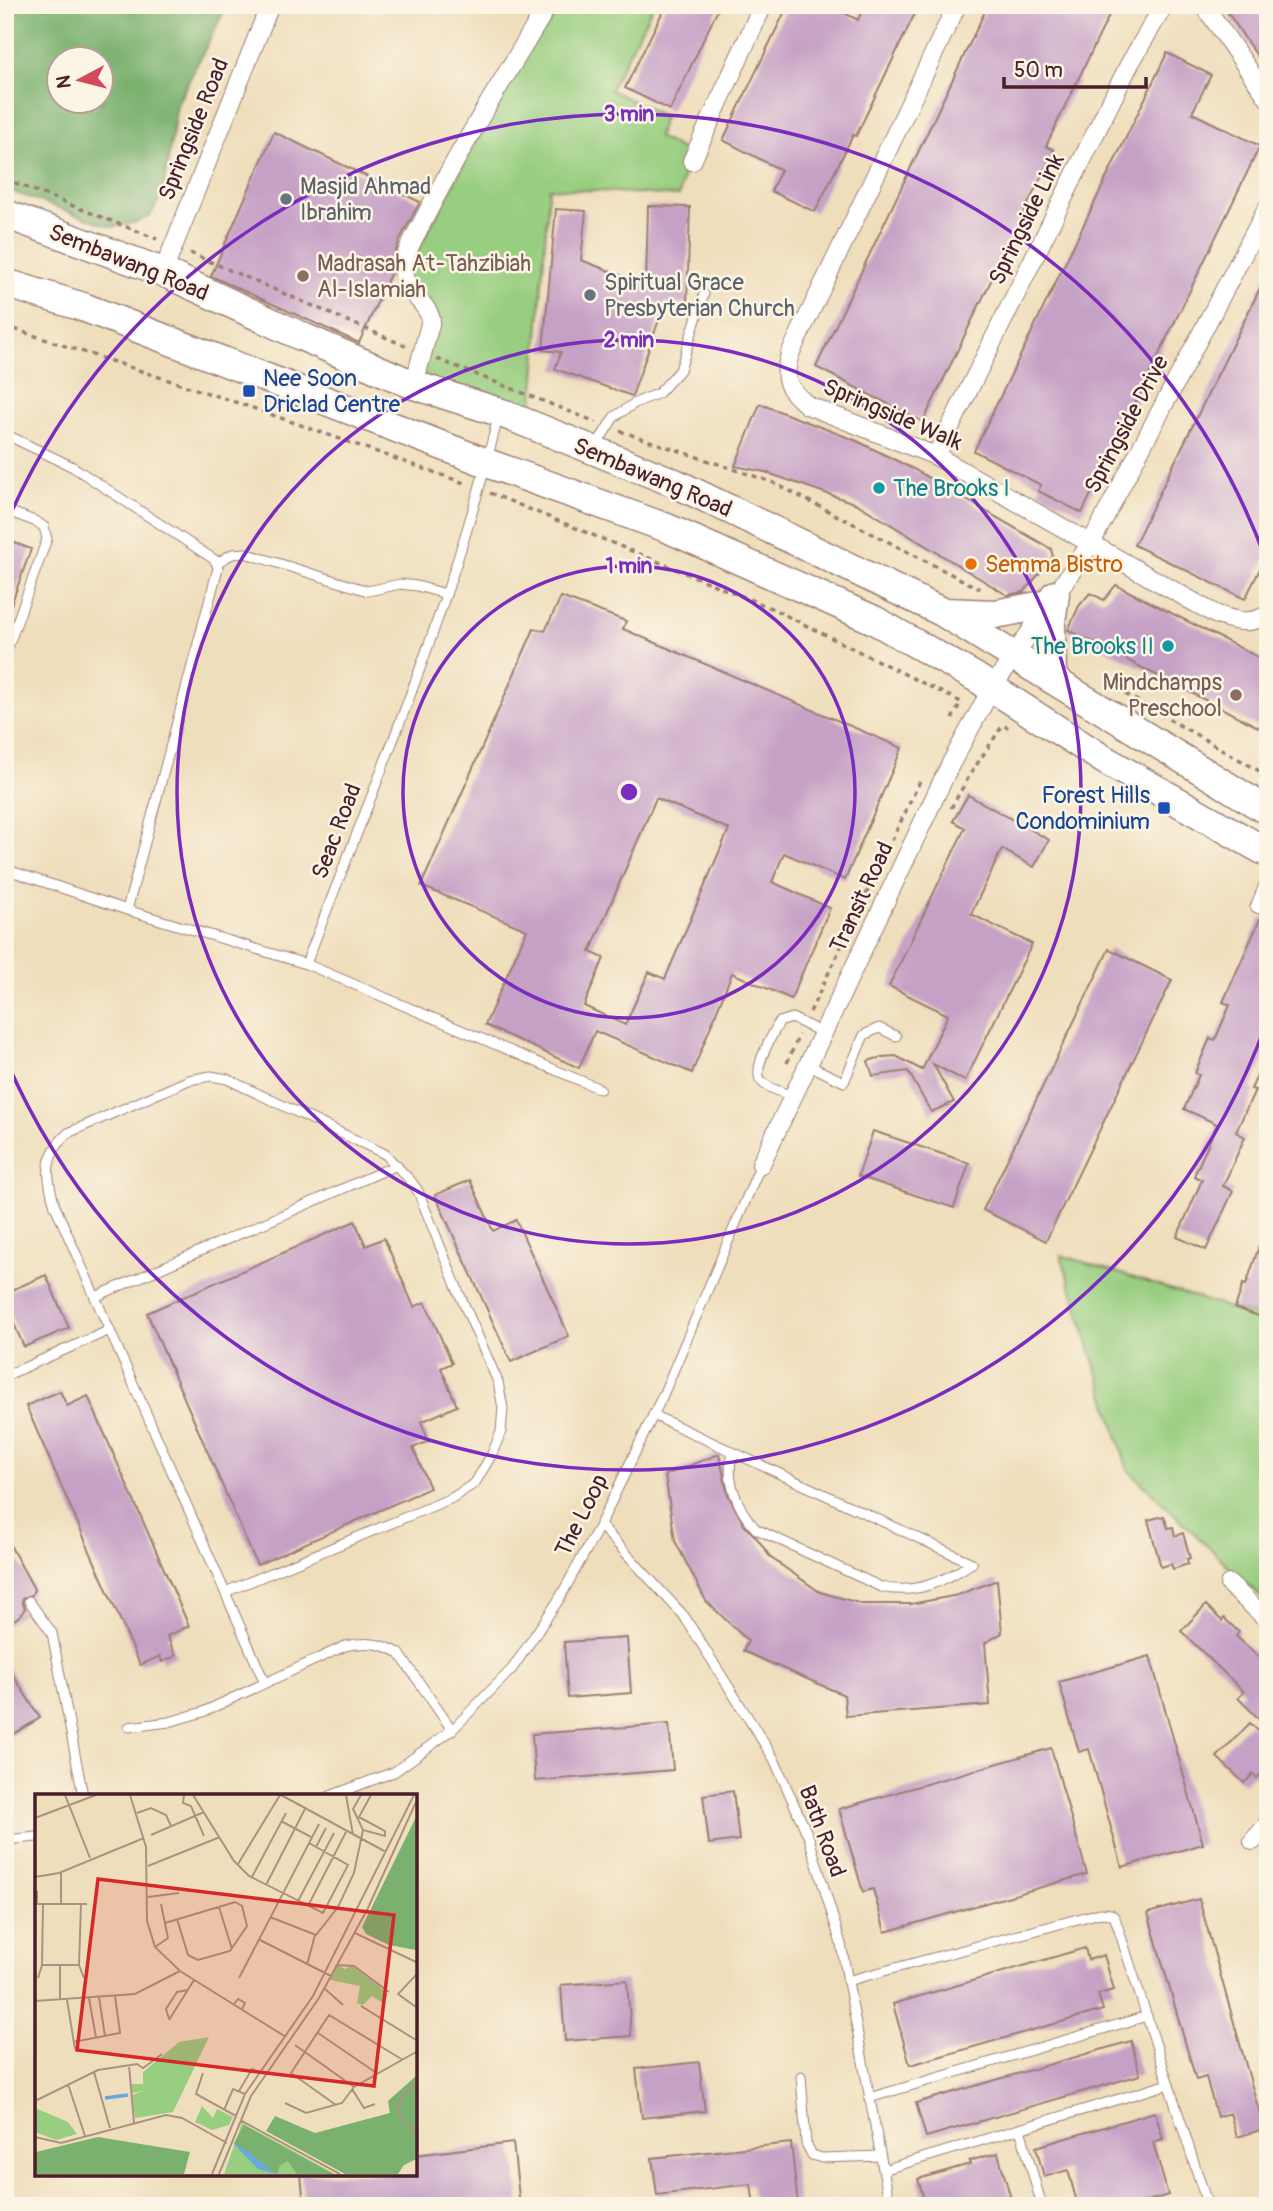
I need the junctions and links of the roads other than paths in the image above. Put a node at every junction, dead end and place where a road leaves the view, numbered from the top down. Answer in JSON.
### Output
{"nodes":[{"id":1,"x":270,"y":5,"type":"edge"},
{"id":2,"x":548,"y":5,"type":"edge"},
{"id":3,"x":763,"y":5,"type":"edge"},
{"id":4,"x":957,"y":5,"type":"edge"},
{"id":5,"x":1164,"y":5,"type":"edge"},
{"id":6,"x":1204,"y":5,"type":"edge"},
{"id":7,"x":1268,"y":98,"type":"edge"},
{"id":8,"x":692,"y":161,"type":"dead end"},
{"id":9,"x":1268,"y":207,"type":"edge"},
{"id":10,"x":5,"y":214,"type":"edge"},
{"id":11,"x":163,"y":272,"type":"junction"},
{"id":12,"x":5,"y":283,"type":"edge"},
{"id":13,"x":704,"y":294,"type":"dead end"},
{"id":14,"x":414,"y":385,"type":"junction"},
{"id":15,"x":499,"y":411,"type":"junction"},
{"id":16,"x":5,"y":434,"type":"edge"},
{"id":17,"x":601,"y":439,"type":"junction"},
{"id":18,"x":936,"y":456,"type":"junction"},
{"id":19,"x":487,"y":463,"type":"junction"},
{"id":20,"x":5,"y":510,"type":"edge"},
{"id":21,"x":1091,"y":543,"type":"junction"},
{"id":22,"x":217,"y":563,"type":"junction"},
{"id":23,"x":446,"y":594,"type":"junction"},
{"id":24,"x":1052,"y":600,"type":"junction"},
{"id":25,"x":942,"y":612,"type":"junction"},
{"id":26,"x":1268,"y":614,"type":"edge"},
{"id":27,"x":6,"y":649,"type":"edge"},
{"id":28,"x":1014,"y":656,"type":"junction"},
{"id":29,"x":1052,"y":679,"type":"junction"},
{"id":30,"x":992,"y":688,"type":"junction"},
{"id":31,"x":1268,"y":811,"type":"edge"},
{"id":32,"x":1268,"y":853,"type":"edge"},
{"id":33,"x":5,"y":869,"type":"edge"},
{"id":34,"x":1268,"y":875,"type":"edge"},
{"id":35,"x":127,"y":910,"type":"junction"},
{"id":36,"x":1268,"y":913,"type":"edge"},
{"id":37,"x":306,"y":964,"type":"junction"},
{"id":38,"x":823,"y":1033,"type":"junction"},
{"id":39,"x":896,"y":1036,"type":"dead end"},
{"id":40,"x":808,"y":1065,"type":"junction"},
{"id":41,"x":600,"y":1089,"type":"dead end"},
{"id":42,"x":793,"y":1096,"type":"junction"},
{"id":43,"x":761,"y":1164,"type":"joint"},
{"id":44,"x":397,"y":1165,"type":"junction"},
{"id":45,"x":95,"y":1297,"type":"junction"},
{"id":46,"x":110,"y":1330,"type":"junction"},
{"id":47,"x":5,"y":1376,"type":"edge"},
{"id":48,"x":653,"y":1415,"type":"junction"},
{"id":49,"x":733,"y":1453,"type":"junction"},
{"id":50,"x":600,"y":1525,"type":"junction"},
{"id":51,"x":1229,"y":1584,"type":"dead end"},
{"id":52,"x":225,"y":1592,"type":"junction"},
{"id":53,"x":29,"y":1601,"type":"dead end"},
{"id":54,"x":1268,"y":1620,"type":"edge"},
{"id":55,"x":265,"y":1683,"type":"junction"},
{"id":56,"x":129,"y":1727,"type":"dead end"},
{"id":57,"x":452,"y":1730,"type":"junction"},
{"id":58,"x":83,"y":1794,"type":"edge"},
{"id":59,"x":335,"y":1794,"type":"edge"},
{"id":60,"x":1268,"y":1824,"type":"edge"},
{"id":61,"x":35,"y":1837,"type":"edge"},
{"id":62,"x":5,"y":1840,"type":"edge"},
{"id":63,"x":1253,"y":1841,"type":"dead end"},
{"id":64,"x":847,"y":1980,"type":"junction"},
{"id":65,"x":1147,"y":2016,"type":"junction"},
{"id":66,"x":801,"y":2076,"type":"dead end"},
{"id":67,"x":1169,"y":2084,"type":"junction"},
{"id":68,"x":869,"y":2098,"type":"junction"},
{"id":69,"x":1020,"y":2129,"type":"junction"},
{"id":70,"x":880,"y":2156,"type":"junction"},
{"id":71,"x":883,"y":2170,"type":"junction"},
{"id":72,"x":890,"y":2206,"type":"edge"},
{"id":73,"x":1042,"y":2206,"type":"edge"},
{"id":74,"x":1208,"y":2206,"type":"edge"}],
"edges":[{"from":1,"to":11,"type":"street","name":"Springside Road"},
{"from":2,"to":14,"type":"street"},
{"from":3,"to":8,"type":"street"},
{"from":4,"to":18,"type":"street","name":"Springside Walk"},
{"from":5,"to":18,"type":"street","name":"Springside Link"},
{"from":6,"to":7,"type":"street"},
{"from":9,"to":21,"type":"street","name":"Springside Drive"},
{"from":10,"to":11,"type":"main road","name":"Sembawang Road"},
{"from":11,"to":14,"type":"main road","name":"Sembawang Road"},
{"from":12,"to":19,"type":"main road","name":"Sembawang Road"},
{"from":13,"to":17,"type":"lane"},
{"from":14,"to":15,"type":"main road","name":"Sembawang Road"},
{"from":15,"to":17,"type":"main road","name":"Sembawang Road"},
{"from":15,"to":19,"type":"lane","name":"Seac Road"},
{"from":16,"to":22,"type":"lane"},
{"from":17,"to":25,"type":"main road","name":"Sembawang Road"},
{"from":18,"to":21,"type":"street","name":"Springside Walk"},
{"from":19,"to":23,"type":"lane","name":"Seac Road"},
{"from":19,"to":30,"type":"main road","name":"Sembawang Road"},
{"from":20,"to":27,"type":"lane"},
{"from":21,"to":24,"type":"street","name":"Springside Drive"},
{"from":21,"to":26,"type":"street","name":"Springside Walk"},
{"from":22,"to":23,"type":"lane"},
{"from":22,"to":35,"type":"lane"},
{"from":23,"to":37,"type":"lane","name":"Seac Road"},
{"from":24,"to":25,"type":"main road"},
{"from":24,"to":28,"type":"street","name":"Springside Drive"},
{"from":24,"to":29,"type":"main road"},
{"from":25,"to":28,"type":"main road","name":"Sembawang Road"},
{"from":28,"to":29,"type":"main road","name":"Sembawang Road"},
{"from":28,"to":30,"type":"street","name":"Transit Road"},
{"from":29,"to":31,"type":"main road","name":"Sembawang Road"},
{"from":30,"to":32,"type":"main road","name":"Sembawang Road"},
{"from":30,"to":38,"type":"street","name":"Transit Road"},
{"from":33,"to":35,"type":"lane"},
{"from":34,"to":36,"type":"lane"},
{"from":35,"to":37,"type":"lane"},
{"from":37,"to":41,"type":"lane"},
{"from":38,"to":40,"type":"street","name":"Transit Road"},
{"from":38,"to":42,"type":"lane"},
{"from":39,"to":40,"type":"lane"},
{"from":40,"to":42,"type":"street","name":"Transit Road"},
{"from":42,"to":43,"type":"street","name":"Transit Road"},
{"from":43,"to":48,"type":"lane","name":"The Loop"},
{"from":44,"to":45,"type":"lane"},
{"from":44,"to":45,"type":"lane"},
{"from":44,"to":52,"type":"lane"},
{"from":45,"to":46,"type":"lane"},
{"from":46,"to":47,"type":"lane"},
{"from":46,"to":52,"type":"lane"},
{"from":48,"to":49,"type":"lane"},
{"from":48,"to":50,"type":"lane","name":"The Loop"},
{"from":49,"to":49,"type":"lane"},
{"from":50,"to":57,"type":"lane","name":"The Loop"},
{"from":50,"to":64,"type":"lane","name":"Bath Road"},
{"from":51,"to":54,"type":"street"},
{"from":52,"to":55,"type":"lane"},
{"from":53,"to":58,"type":"lane"},
{"from":55,"to":56,"type":"lane"},
{"from":55,"to":57,"type":"lane"},
{"from":57,"to":59,"type":"lane","name":"The Loop"},
{"from":60,"to":63,"type":"street"},
{"from":61,"to":62,"type":"lane"},
{"from":64,"to":65,"type":"lane"},
{"from":64,"to":68,"type":"lane","name":"Bath Road"},
{"from":65,"to":67,"type":"lane"},
{"from":65,"to":68,"type":"lane"},
{"from":66,"to":70,"type":"lane"},
{"from":67,"to":69,"type":"lane"},
{"from":67,"to":74,"type":"lane"},
{"from":68,"to":70,"type":"lane","name":"Bath Road"},
{"from":69,"to":71,"type":"lane"},
{"from":69,"to":73,"type":"lane"},
{"from":70,"to":71,"type":"lane","name":"Bath Road"},
{"from":71,"to":72,"type":"lane","name":"Bath Road"}]}
